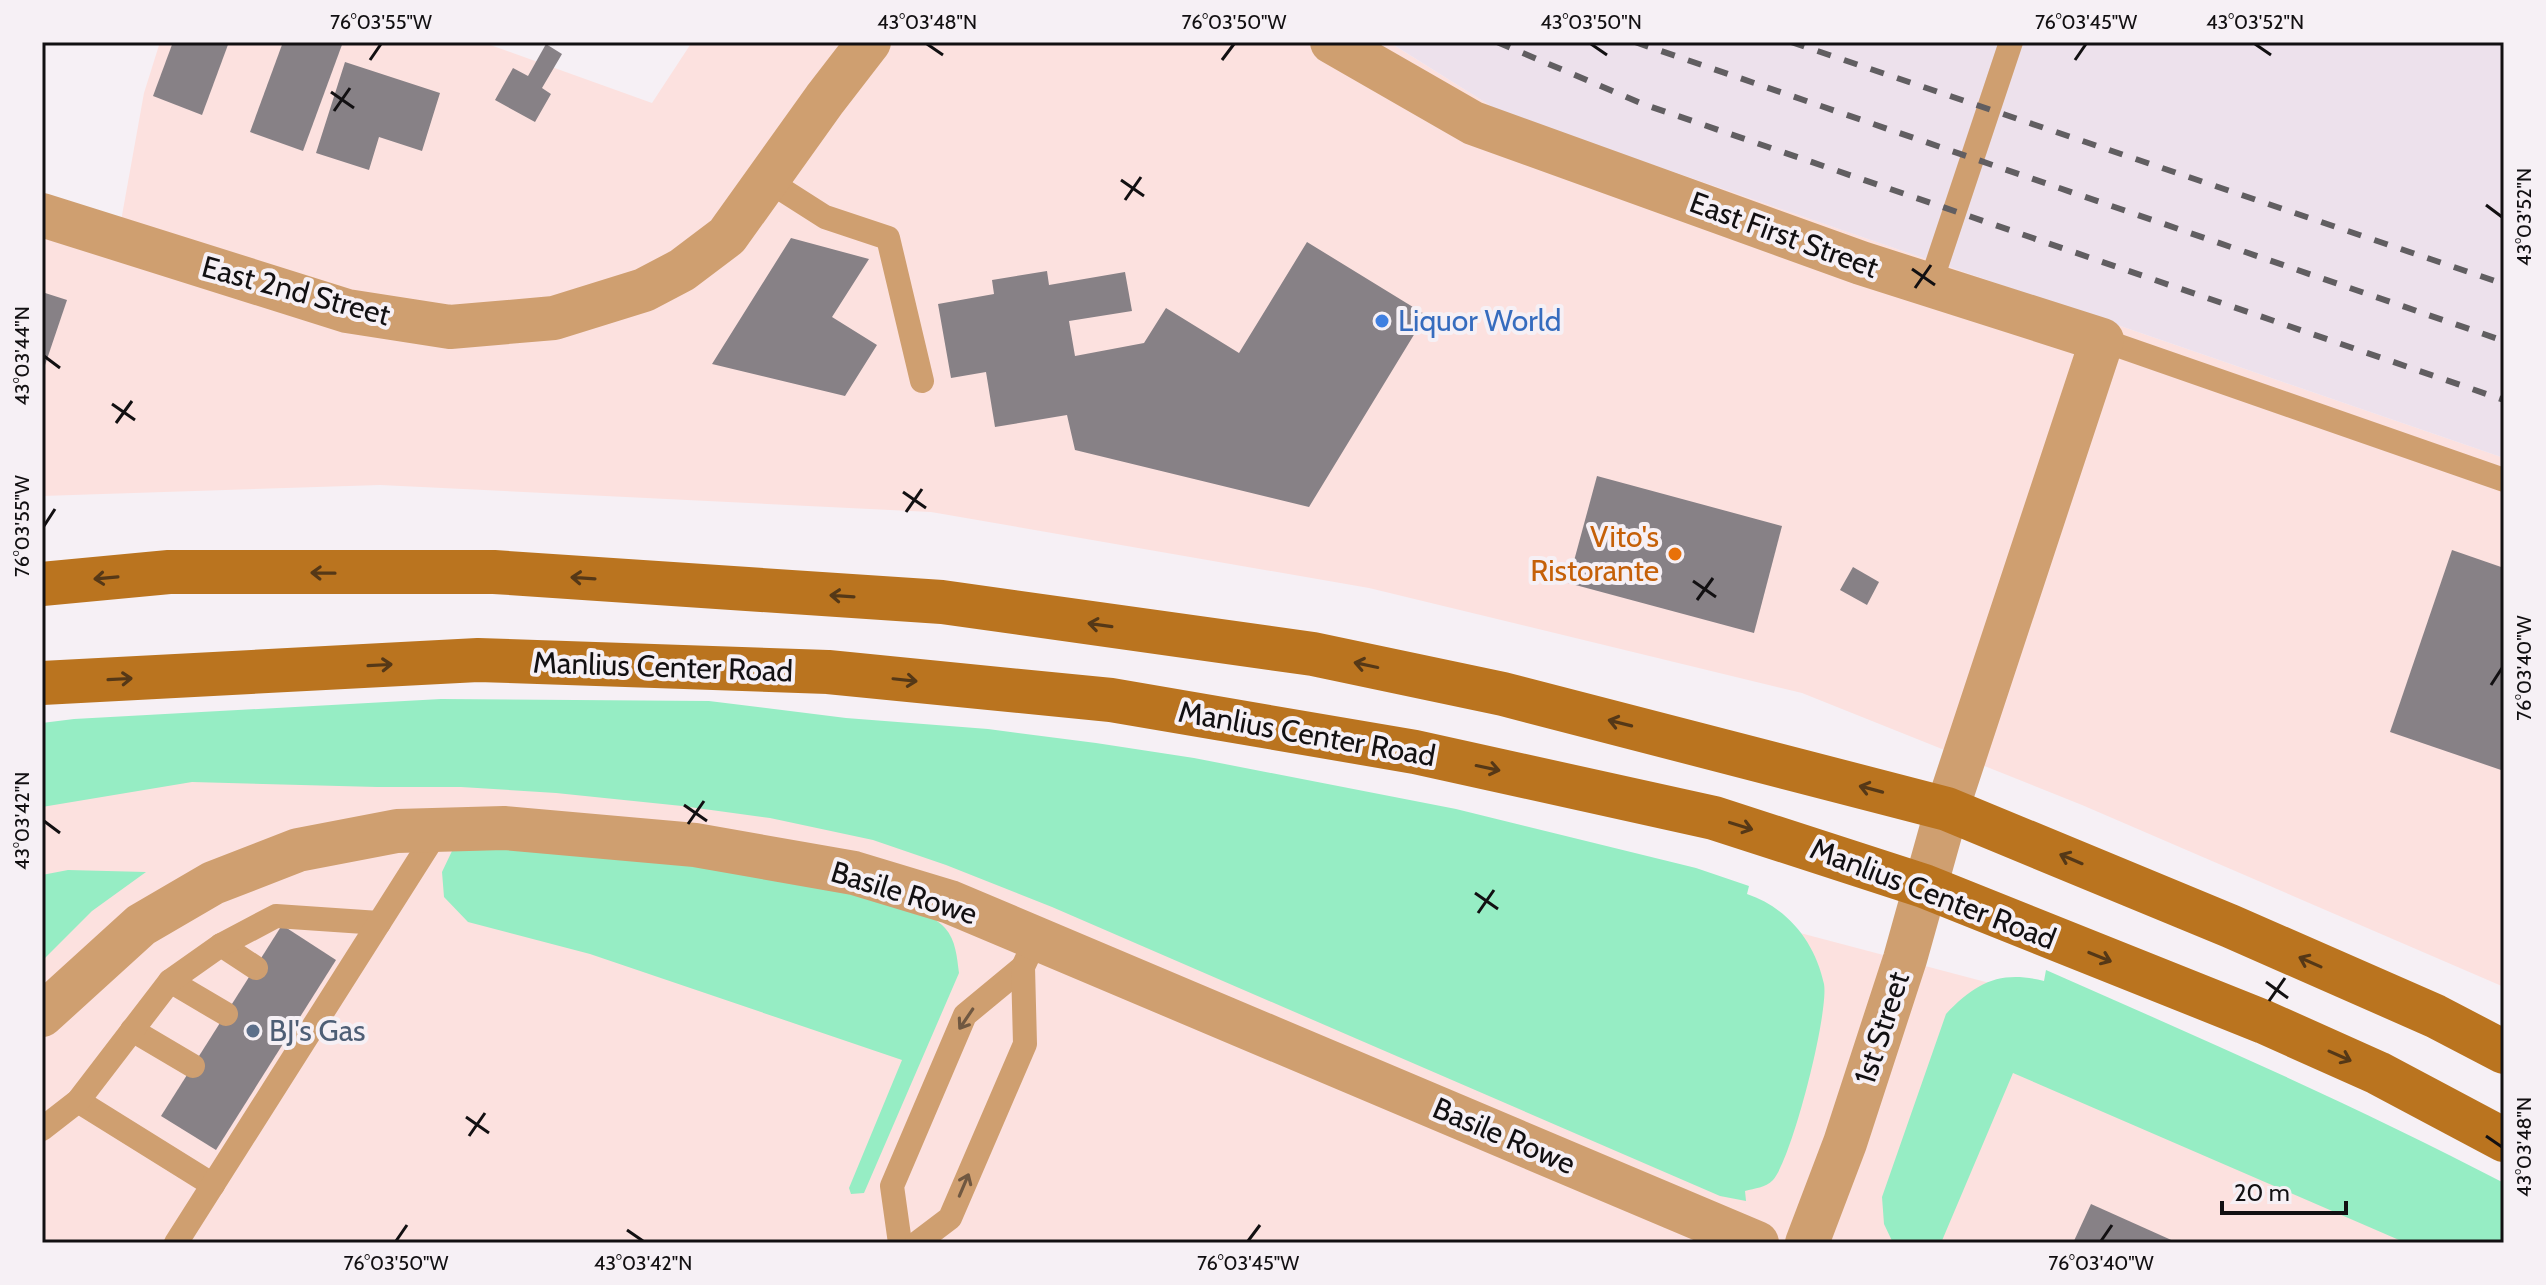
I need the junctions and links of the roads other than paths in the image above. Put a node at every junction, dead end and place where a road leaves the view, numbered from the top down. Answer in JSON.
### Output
{"nodes":[{"id":1,"x":869,"y":42,"type":"edge"},
{"id":2,"x":1332,"y":42,"type":"edge"},
{"id":3,"x":2011,"y":42,"type":"edge"},
{"id":4,"x":767,"y":180,"type":"junction"},
{"id":5,"x":42,"y":215,"type":"edge"},
{"id":6,"x":1930,"y":285,"type":"junction"},
{"id":7,"x":2102,"y":340,"type":"junction"},
{"id":8,"x":922,"y":381,"type":"dead end"},
{"id":9,"x":2504,"y":480,"type":"edge"},
{"id":10,"x":42,"y":584,"type":"edge"},
{"id":11,"x":42,"y":683,"type":"edge"},
{"id":12,"x":1947,"y":809,"type":"junction"},
{"id":13,"x":438,"y":830,"type":"junction"},
{"id":14,"x":1924,"y":886,"type":"junction"},
{"id":15,"x":379,"y":923,"type":"junction"},
{"id":16,"x":221,"y":945,"type":"junction"},
{"id":17,"x":1029,"y":953,"type":"junction"},
{"id":18,"x":256,"y":968,"type":"dead end"},
{"id":19,"x":170,"y":981,"type":"junction"},
{"id":20,"x":226,"y":1014,"type":"dead end"},
{"id":21,"x":42,"y":1015,"type":"edge"},
{"id":22,"x":132,"y":1030,"type":"junction"},
{"id":23,"x":2504,"y":1052,"type":"edge"},
{"id":24,"x":193,"y":1066,"type":"dead end"},
{"id":25,"x":78,"y":1101,"type":"junction"},
{"id":26,"x":42,"y":1129,"type":"edge"},
{"id":27,"x":2504,"y":1140,"type":"edge"},
{"id":28,"x":213,"y":1185,"type":"junction"},
{"id":29,"x":176,"y":1243,"type":"edge"},
{"id":30,"x":900,"y":1243,"type":"edge"},
{"id":31,"x":917,"y":1243,"type":"edge"},
{"id":32,"x":1757,"y":1243,"type":"edge"},
{"id":33,"x":1807,"y":1243,"type":"edge"}],
"edges":[{"from":1,"to":4,"type":"street","name":"East 2nd Street"},
{"from":2,"to":6,"type":"street","name":"East First Street"},
{"from":3,"to":6,"type":"lane"},
{"from":4,"to":5,"type":"street","name":"East 2nd Street"},
{"from":4,"to":8,"type":"lane"},
{"from":6,"to":7,"type":"street","name":"East First Street"},
{"from":7,"to":9,"type":"lane"},
{"from":7,"to":12,"type":"street"},
{"from":12,"to":10,"type":"main road","one_way":true},
{"from":11,"to":14,"type":"main road","name":"Manlius Center Road","one_way":true},
{"from":12,"to":14,"type":"street","name":"1st Street"},
{"from":23,"to":12,"type":"main road","one_way":true},
{"from":13,"to":15,"type":"lane"},
{"from":13,"to":17,"type":"street","name":"Basile Rowe"},
{"from":13,"to":21,"type":"street","name":"Basile Rowe"},
{"from":14,"to":27,"type":"main road","name":"Manlius Center Road","one_way":true},
{"from":14,"to":33,"type":"street","name":"1st Street"},
{"from":15,"to":16,"type":"lane"},
{"from":15,"to":28,"type":"lane"},
{"from":16,"to":18,"type":"lane"},
{"from":16,"to":19,"type":"lane"},
{"from":17,"to":30,"type":"lane","one_way":true},
{"from":31,"to":17,"type":"lane","one_way":true},
{"from":17,"to":32,"type":"street","name":"Basile Rowe"},
{"from":19,"to":20,"type":"lane"},
{"from":19,"to":22,"type":"lane"},
{"from":22,"to":24,"type":"lane"},
{"from":22,"to":25,"type":"lane"},
{"from":25,"to":26,"type":"lane"},
{"from":25,"to":28,"type":"lane"},
{"from":28,"to":29,"type":"lane"}]}
